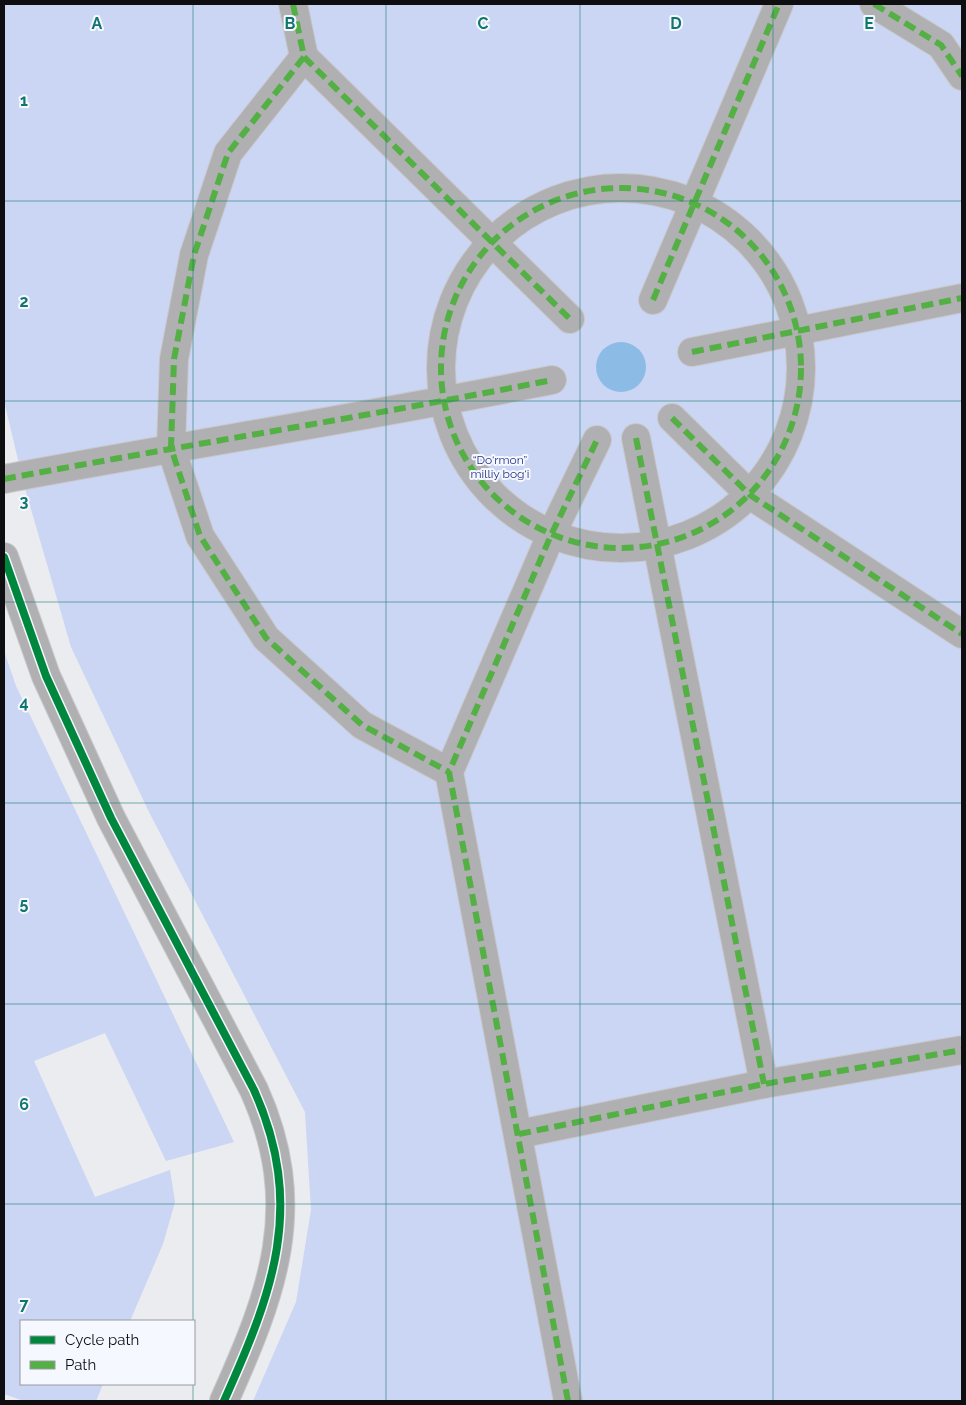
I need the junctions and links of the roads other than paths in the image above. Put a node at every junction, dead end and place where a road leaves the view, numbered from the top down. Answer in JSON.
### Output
{"nodes":[{"id":1,"x":293,"y":4,"type":"edge"},
{"id":2,"x":779,"y":4,"type":"edge"},
{"id":3,"x":874,"y":4,"type":"edge"},
{"id":4,"x":304,"y":57,"type":"junction"},
{"id":5,"x":962,"y":76,"type":"edge"},
{"id":6,"x":694,"y":200,"type":"junction"},
{"id":7,"x":491,"y":241,"type":"junction"},
{"id":8,"x":962,"y":298,"type":"edge"},
{"id":9,"x":653,"y":300,"type":"dead end"},
{"id":10,"x":570,"y":319,"type":"dead end"},
{"id":11,"x":799,"y":331,"type":"junction"},
{"id":12,"x":692,"y":352,"type":"dead end"},
{"id":13,"x":552,"y":380,"type":"dead end"},
{"id":14,"x":443,"y":402,"type":"junction"},
{"id":15,"x":672,"y":418,"type":"dead end"},
{"id":16,"x":636,"y":438,"type":"dead end"},
{"id":17,"x":597,"y":440,"type":"dead end"},
{"id":18,"x":171,"y":448,"type":"junction"},
{"id":19,"x":4,"y":479,"type":"edge"},
{"id":20,"x":750,"y":495,"type":"junction"},
{"id":21,"x":551,"y":535,"type":"junction"},
{"id":22,"x":658,"y":546,"type":"junction"},
{"id":23,"x":4,"y":557,"type":"edge"},
{"id":24,"x":962,"y":634,"type":"edge"},
{"id":25,"x":449,"y":772,"type":"junction"},
{"id":26,"x":962,"y":1050,"type":"edge"},
{"id":27,"x":764,"y":1084,"type":"junction"},
{"id":28,"x":519,"y":1134,"type":"junction"},
{"id":29,"x":224,"y":1401,"type":"edge"},
{"id":30,"x":568,"y":1401,"type":"edge"}],
"edges":[{"from":1,"to":4,"type":"street"},
{"from":2,"to":6,"type":"street"},
{"from":3,"to":5,"type":"street"},
{"from":4,"to":7,"type":"street"},
{"from":4,"to":18,"type":"street"},
{"from":6,"to":7,"type":"street"},
{"from":6,"to":9,"type":"street"},
{"from":6,"to":11,"type":"street"},
{"from":7,"to":10,"type":"street"},
{"from":7,"to":14,"type":"street"},
{"from":8,"to":11,"type":"street"},
{"from":11,"to":12,"type":"street"},
{"from":11,"to":20,"type":"street"},
{"from":13,"to":14,"type":"street"},
{"from":14,"to":18,"type":"street"},
{"from":14,"to":21,"type":"street"},
{"from":15,"to":20,"type":"street"},
{"from":16,"to":22,"type":"street"},
{"from":17,"to":21,"type":"street"},
{"from":18,"to":19,"type":"street"},
{"from":18,"to":25,"type":"street"},
{"from":20,"to":22,"type":"street"},
{"from":20,"to":24,"type":"street"},
{"from":21,"to":22,"type":"street"},
{"from":21,"to":25,"type":"street"},
{"from":22,"to":27,"type":"street"},
{"from":23,"to":29,"type":"street"},
{"from":25,"to":28,"type":"street"},
{"from":26,"to":27,"type":"street"},
{"from":27,"to":28,"type":"street"},
{"from":28,"to":30,"type":"street"}]}
